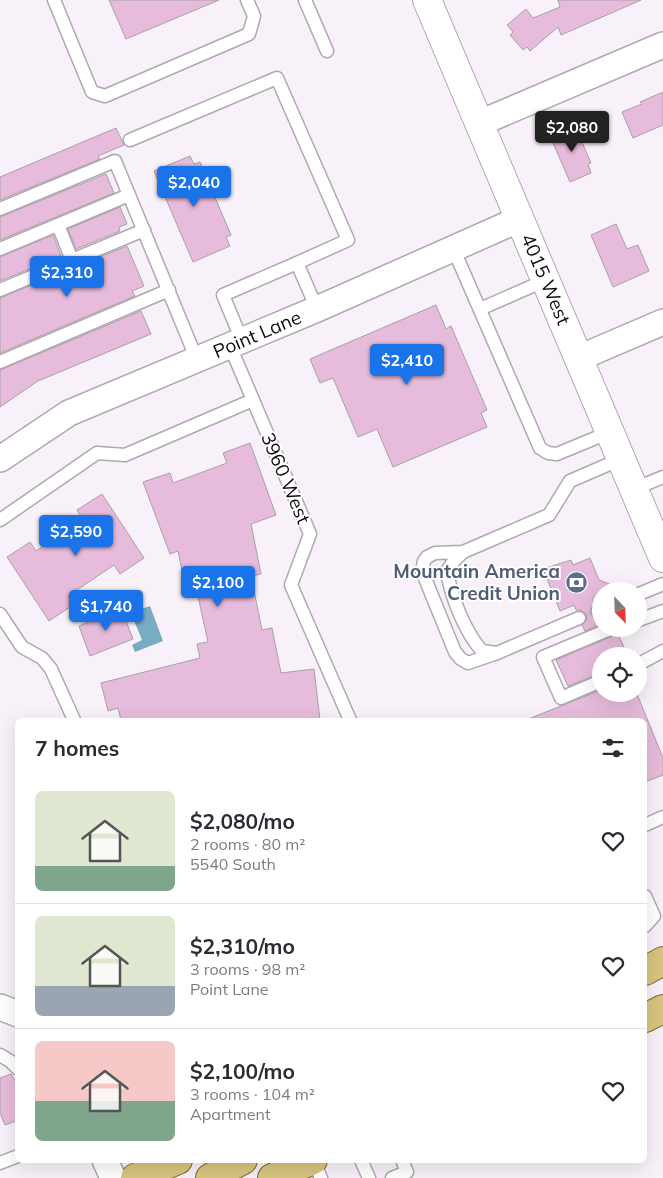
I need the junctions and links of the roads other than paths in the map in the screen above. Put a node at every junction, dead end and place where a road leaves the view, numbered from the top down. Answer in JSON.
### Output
{"nodes":[{"id":1,"x":54,"y":0,"type":"edge"},
{"id":2,"x":247,"y":0,"type":"edge"},
{"id":3,"x":305,"y":0,"type":"edge"},
{"id":4,"x":427,"y":0,"type":"edge"},
{"id":5,"x":663,"y":44,"type":"edge"},
{"id":6,"x":327,"y":51,"type":"dead end"},
{"id":7,"x":480,"y":123,"type":"junction"},
{"id":8,"x":130,"y":140,"type":"dead end"},
{"id":9,"x":129,"y":194,"type":"junction"},
{"id":10,"x":0,"y":209,"type":"edge"},
{"id":11,"x":520,"y":219,"type":"junction"},
{"id":12,"x":58,"y":224,"type":"junction"},
{"id":13,"x":144,"y":230,"type":"junction"},
{"id":14,"x":453,"y":248,"type":"junction"},
{"id":15,"x":0,"y":249,"type":"edge"},
{"id":16,"x":72,"y":260,"type":"junction"},
{"id":17,"x":297,"y":263,"type":"junction"},
{"id":18,"x":546,"y":280,"type":"junction"},
{"id":19,"x":0,"y":290,"type":"edge"},
{"id":20,"x":169,"y":290,"type":"junction"},
{"id":21,"x":317,"y":309,"type":"junction"},
{"id":22,"x":480,"y":309,"type":"junction"},
{"id":23,"x":663,"y":322,"type":"edge"},
{"id":24,"x":236,"y":343,"type":"junction"},
{"id":25,"x":579,"y":358,"type":"junction"},
{"id":26,"x":197,"y":360,"type":"junction"},
{"id":27,"x":0,"y":362,"type":"edge"},
{"id":28,"x":253,"y":400,"type":"junction"},
{"id":29,"x":610,"y":432,"type":"junction"},
{"id":30,"x":0,"y":459,"type":"edge"},
{"id":31,"x":621,"y":459,"type":"junction"},
{"id":32,"x":663,"y":477,"type":"edge"},
{"id":33,"x":634,"y":489,"type":"junction"},
{"id":34,"x":0,"y":520,"type":"edge"},
{"id":35,"x":463,"y":552,"type":"junction"},
{"id":36,"x":663,"y":558,"type":"edge"},
{"id":37,"x":663,"y":584,"type":"edge"},
{"id":38,"x":648,"y":590,"type":"edge"},
{"id":39,"x":663,"y":611,"type":"edge"},
{"id":40,"x":0,"y":614,"type":"edge"},
{"id":41,"x":648,"y":617,"type":"edge"},
{"id":42,"x":580,"y":618,"type":"dead end"},
{"id":43,"x":592,"y":637,"type":"edge"},
{"id":44,"x":663,"y":651,"type":"edge"},
{"id":45,"x":497,"y":653,"type":"junction"},
{"id":46,"x":647,"y":660,"type":"edge"},
{"id":47,"x":592,"y":685,"type":"edge"},
{"id":48,"x":73,"y":718,"type":"edge"},
{"id":49,"x":349,"y":718,"type":"edge"},
{"id":50,"x":663,"y":817,"type":"edge"},
{"id":51,"x":647,"y":824,"type":"edge"},
{"id":52,"x":647,"y":900,"type":"edge"},
{"id":53,"x":647,"y":924,"type":"edge"},
{"id":54,"x":663,"y":961,"type":"edge"},
{"id":55,"x":647,"y":970,"type":"edge"},
{"id":56,"x":0,"y":1007,"type":"edge"},
{"id":57,"x":663,"y":1009,"type":"edge"},
{"id":58,"x":15,"y":1013,"type":"edge"},
{"id":59,"x":647,"y":1017,"type":"edge"},
{"id":60,"x":0,"y":1055,"type":"edge"},
{"id":61,"x":15,"y":1066,"type":"edge"},
{"id":62,"x":15,"y":1157,"type":"edge"},
{"id":63,"x":0,"y":1163,"type":"edge"},
{"id":64,"x":106,"y":1163,"type":"edge"},
{"id":65,"x":171,"y":1163,"type":"edge"},
{"id":66,"x":238,"y":1163,"type":"edge"},
{"id":67,"x":306,"y":1163,"type":"edge"},
{"id":68,"x":314,"y":1163,"type":"edge"},
{"id":69,"x":362,"y":1163,"type":"edge"},
{"id":70,"x":406,"y":1170,"type":"edge"},
{"id":71,"x":113,"y":1178,"type":"edge"},
{"id":72,"x":135,"y":1178,"type":"edge"},
{"id":73,"x":210,"y":1178,"type":"edge"},
{"id":74,"x":272,"y":1178,"type":"edge"},
{"id":75,"x":321,"y":1178,"type":"edge"},
{"id":76,"x":369,"y":1178,"type":"edge"},
{"id":77,"x":392,"y":1178,"type":"edge"}],
"edges":[{"from":1,"to":2,"type":"lane"},
{"from":3,"to":6,"type":"lane"},
{"from":4,"to":7,"type":"street","name":"4015 West"},
{"from":5,"to":7,"type":"street"},
{"from":7,"to":11,"type":"street","name":"4015 West"},
{"from":8,"to":17,"type":"lane"},
{"from":9,"to":10,"type":"lane"},
{"from":9,"to":12,"type":"lane"},
{"from":9,"to":13,"type":"lane"},
{"from":11,"to":14,"type":"street","name":"Point Lane"},
{"from":11,"to":18,"type":"street","name":"4015 West"},
{"from":12,"to":15,"type":"lane"},
{"from":12,"to":16,"type":"lane"},
{"from":13,"to":16,"type":"lane"},
{"from":13,"to":20,"type":"lane"},
{"from":14,"to":21,"type":"street","name":"Point Lane"},
{"from":14,"to":22,"type":"lane"},
{"from":16,"to":19,"type":"lane"},
{"from":17,"to":21,"type":"lane"},
{"from":17,"to":24,"type":"lane","name":"3960 West"},
{"from":18,"to":22,"type":"lane"},
{"from":18,"to":25,"type":"street","name":"4015 West"},
{"from":20,"to":26,"type":"lane"},
{"from":20,"to":27,"type":"lane"},
{"from":21,"to":24,"type":"street","name":"Point Lane"},
{"from":22,"to":29,"type":"lane"},
{"from":23,"to":25,"type":"street"},
{"from":24,"to":26,"type":"street","name":"Point Lane"},
{"from":24,"to":28,"type":"lane","name":"3960 West"},
{"from":25,"to":29,"type":"street","name":"4015 West"},
{"from":26,"to":30,"type":"street","name":"Point Lane"},
{"from":28,"to":34,"type":"lane"},
{"from":28,"to":49,"type":"lane","name":"3960 West"},
{"from":29,"to":31,"type":"street","name":"4015 West"},
{"from":31,"to":33,"type":"street","name":"4015 West"},
{"from":31,"to":35,"type":"lane"},
{"from":32,"to":33,"type":"lane"},
{"from":33,"to":36,"type":"street","name":"4015 West"},
{"from":35,"to":45,"type":"lane"},
{"from":35,"to":45,"type":"lane"},
{"from":37,"to":38,"type":"lane"},
{"from":39,"to":41,"type":"lane"},
{"from":40,"to":48,"type":"lane"},
{"from":42,"to":45,"type":"lane"},
{"from":43,"to":47,"type":"lane"},
{"from":44,"to":46,"type":"lane"},
{"from":50,"to":51,"type":"lane"},
{"from":52,"to":53,"type":"lane"},
{"from":54,"to":55,"type":"main road"},
{"from":56,"to":58,"type":"street"},
{"from":57,"to":59,"type":"main road"},
{"from":60,"to":61,"type":"lane"},
{"from":62,"to":63,"type":"lane"},
{"from":64,"to":71,"type":"street"},
{"from":65,"to":72,"type":"main road"},
{"from":66,"to":73,"type":"main road"},
{"from":67,"to":74,"type":"main road"},
{"from":68,"to":75,"type":"lane"},
{"from":69,"to":76,"type":"lane"},
{"from":70,"to":77,"type":"lane"}]}
